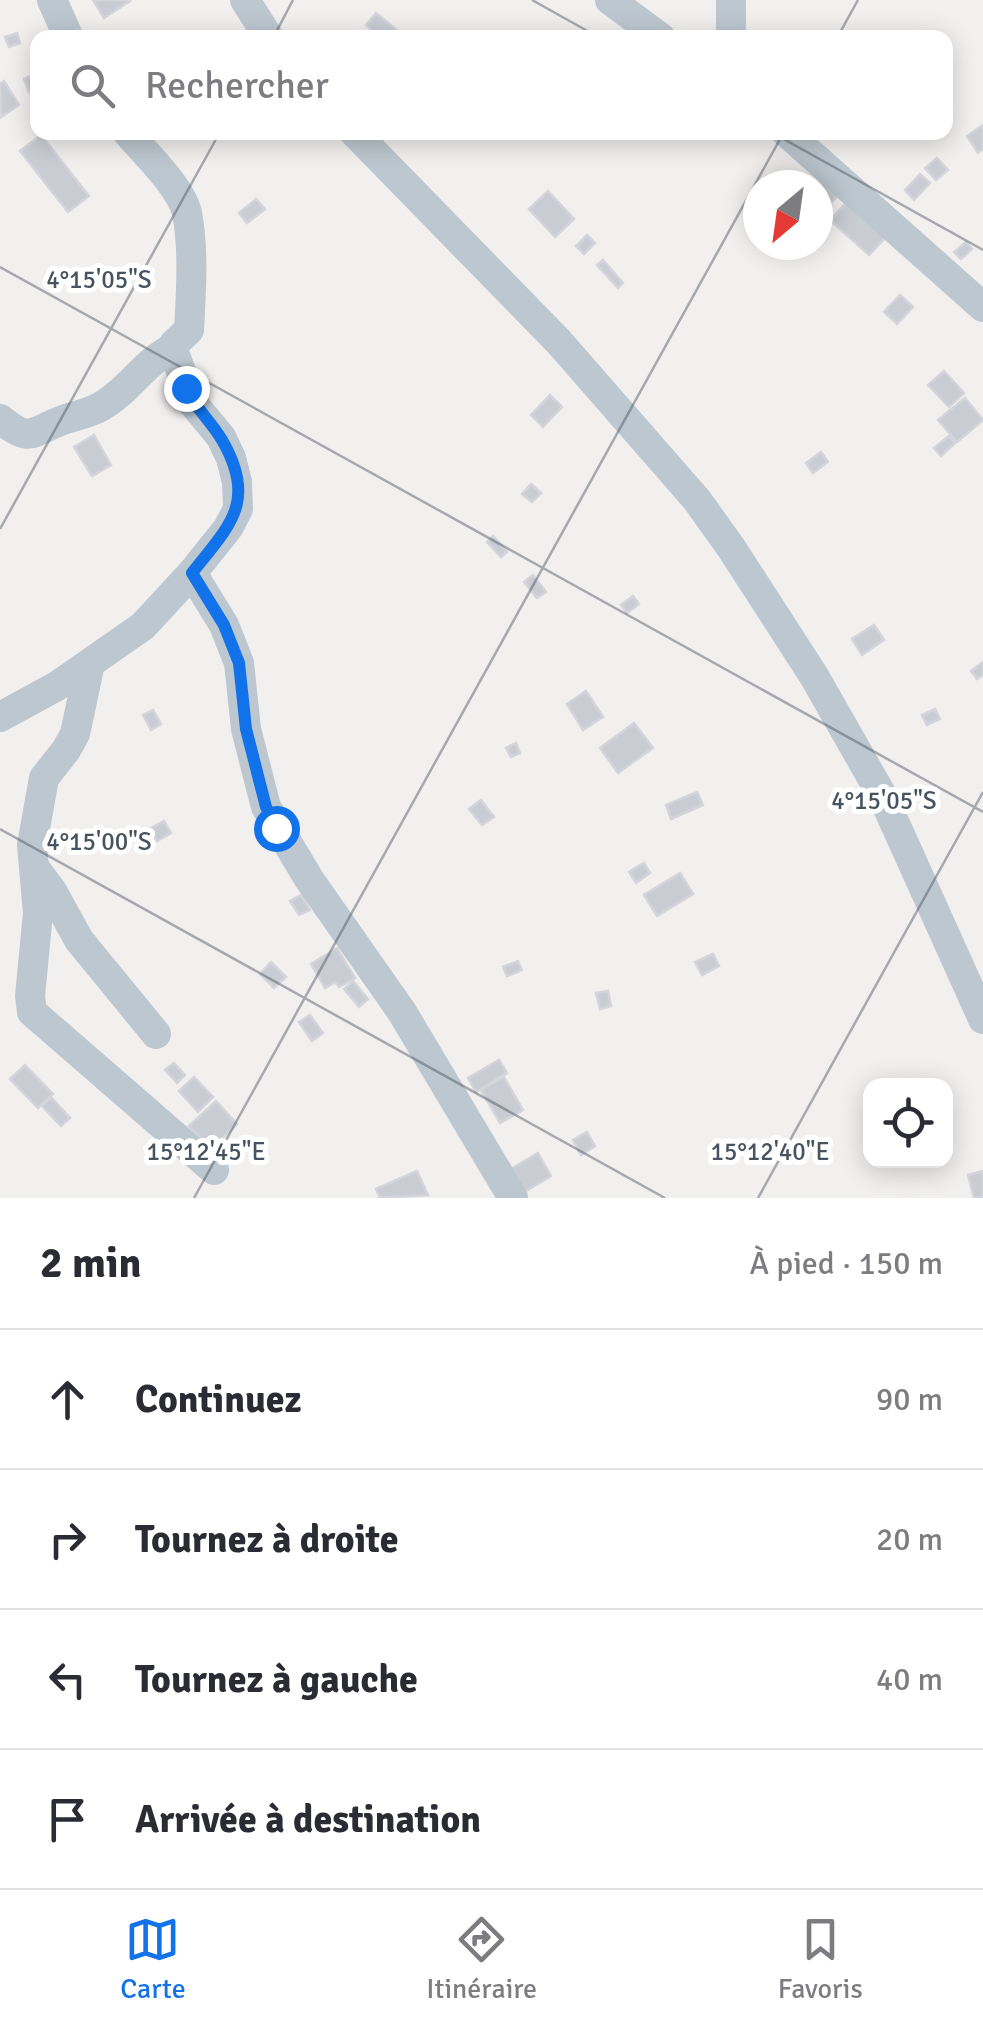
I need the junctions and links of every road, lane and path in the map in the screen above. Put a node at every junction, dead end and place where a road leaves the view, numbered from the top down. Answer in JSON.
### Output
{"nodes":[{"id":1,"x":52,"y":0,"type":"edge"},
{"id":2,"x":245,"y":0,"type":"edge"},
{"id":3,"x":610,"y":0,"type":"edge"},
{"id":4,"x":731,"y":0,"type":"edge"},
{"id":5,"x":65,"y":30,"type":"edge"},
{"id":6,"x":264,"y":30,"type":"edge"},
{"id":7,"x":649,"y":30,"type":"edge"},
{"id":8,"x":731,"y":30,"type":"edge"},
{"id":9,"x":134,"y":140,"type":"edge"},
{"id":10,"x":362,"y":140,"type":"edge"},
{"id":11,"x":795,"y":140,"type":"edge"},
{"id":12,"x":983,"y":307,"type":"edge"},
{"id":13,"x":174,"y":348,"type":"junction"},
{"id":14,"x":0,"y":419,"type":"edge"},
{"id":15,"x":192,"y":573,"type":"junction"},
{"id":16,"x":90,"y":663,"type":"junction"},
{"id":17,"x":0,"y":717,"type":"edge"},
{"id":18,"x":32,"y":864,"type":"junction"},
{"id":19,"x":983,"y":1020,"type":"edge"},
{"id":20,"x":156,"y":1034,"type":"dead end"},
{"id":21,"x":214,"y":1170,"type":"dead end"},
{"id":22,"x":514,"y":1198,"type":"edge"}],
"edges":[{"from":1,"to":5,"type":"street"},
{"from":2,"to":6,"type":"street"},
{"from":3,"to":7,"type":"street"},
{"from":4,"to":8,"type":"street"},
{"from":9,"to":13,"type":"street"},
{"from":10,"to":19,"type":"street"},
{"from":11,"to":12,"type":"street"},
{"from":13,"to":14,"type":"street"},
{"from":13,"to":15,"type":"street"},
{"from":15,"to":16,"type":"street"},
{"from":15,"to":22,"type":"street"},
{"from":16,"to":17,"type":"street"},
{"from":16,"to":18,"type":"street"},
{"from":18,"to":20,"type":"street"},
{"from":18,"to":21,"type":"street"}]}
